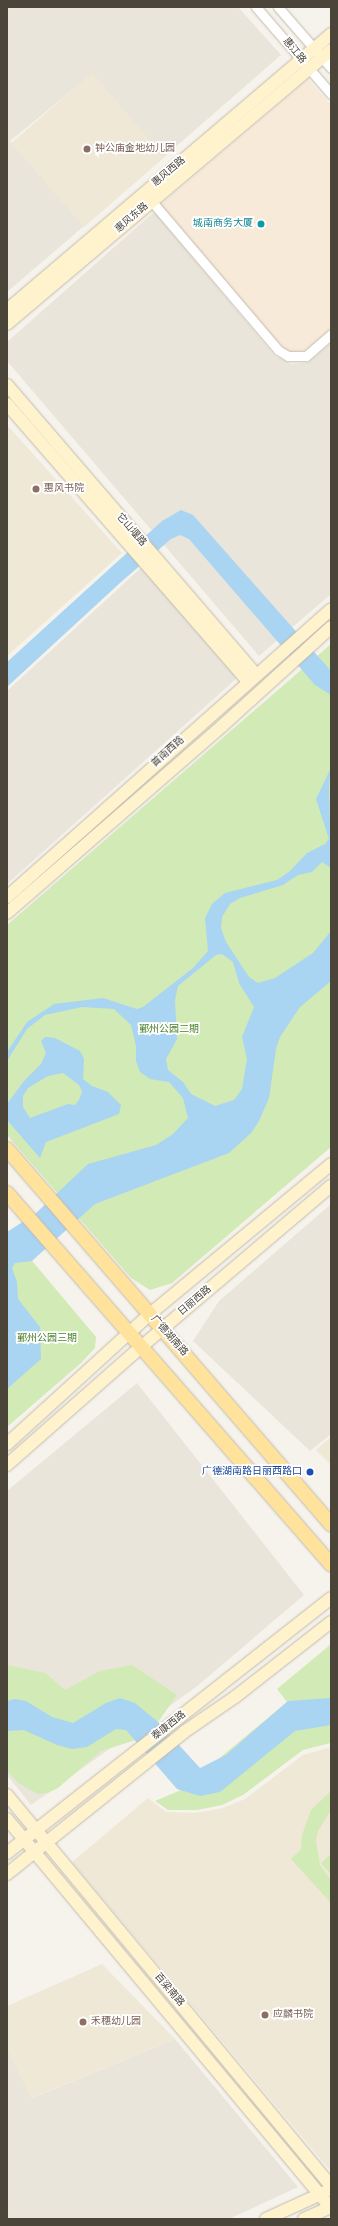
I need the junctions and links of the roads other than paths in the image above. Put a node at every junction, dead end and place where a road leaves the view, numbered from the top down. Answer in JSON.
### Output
{"nodes":[{"id":1,"x":256,"y":7,"type":"edge"},
{"id":2,"x":278,"y":7,"type":"edge"},
{"id":3,"x":331,"y":34,"type":"edge"},
{"id":4,"x":314,"y":48,"type":"junction"},
{"id":5,"x":327,"y":54,"type":"edge"},
{"id":6,"x":301,"y":59,"type":"junction"},
{"id":7,"x":331,"y":68,"type":"edge"},
{"id":8,"x":309,"y":69,"type":"junction"},
{"id":9,"x":331,"y":94,"type":"edge"},
{"id":10,"x":148,"y":197,"type":"junction"},
{"id":11,"x":7,"y":310,"type":"edge"},
{"id":12,"x":7,"y":324,"type":"edge"},
{"id":13,"x":331,"y":334,"type":"edge"},
{"id":14,"x":7,"y":385,"type":"edge"},
{"id":15,"x":7,"y":404,"type":"edge"},
{"id":16,"x":331,"y":609,"type":"edge"},
{"id":17,"x":331,"y":627,"type":"edge"},
{"id":18,"x":252,"y":677,"type":"junction"},
{"id":19,"x":7,"y":897,"type":"edge"},
{"id":20,"x":7,"y":913,"type":"edge"},
{"id":21,"x":7,"y":1149,"type":"edge"},
{"id":22,"x":331,"y":1164,"type":"edge"},
{"id":23,"x":331,"y":1186,"type":"edge"},
{"id":24,"x":7,"y":1193,"type":"edge"},
{"id":25,"x":150,"y":1314,"type":"junction"},
{"id":26,"x":163,"y":1329,"type":"junction"},
{"id":27,"x":128,"y":1333,"type":"junction"},
{"id":28,"x":141,"y":1347,"type":"junction"},
{"id":29,"x":7,"y":1444,"type":"edge"},
{"id":30,"x":7,"y":1465,"type":"edge"},
{"id":31,"x":331,"y":1524,"type":"edge"},
{"id":32,"x":331,"y":1564,"type":"edge"},
{"id":33,"x":331,"y":1598,"type":"edge"},
{"id":34,"x":331,"y":1622,"type":"edge"},
{"id":35,"x":7,"y":1795,"type":"edge"},
{"id":36,"x":7,"y":1818,"type":"edge"},
{"id":37,"x":36,"y":1830,"type":"junction"},
{"id":38,"x":24,"y":1839,"type":"junction"},
{"id":39,"x":46,"y":1842,"type":"junction"},
{"id":40,"x":34,"y":1852,"type":"junction"},
{"id":41,"x":7,"y":1854,"type":"edge"},
{"id":42,"x":7,"y":1874,"type":"edge"},
{"id":43,"x":331,"y":2186,"type":"edge"},
{"id":44,"x":331,"y":2189,"type":"edge"},
{"id":45,"x":319,"y":2195,"type":"junction"},
{"id":46,"x":331,"y":2208,"type":"edge"},
{"id":47,"x":266,"y":2219,"type":"edge"},
{"id":48,"x":304,"y":2219,"type":"edge"}],
"edges":[{"from":1,"to":6,"type":"street","name":"惠江路"},
{"from":2,"to":4,"type":"street","name":"惠江路"},
{"from":3,"to":4,"type":"main road","name":"惠风西路"},
{"from":4,"to":5,"type":"street","name":"惠江路"},
{"from":4,"to":6,"type":"main road","name":"惠风西路"},
{"from":5,"to":7,"type":"street","name":"惠江路"},
{"from":5,"to":8,"type":"main road","name":"惠风东路"},
{"from":6,"to":8,"type":"street","name":"惠江路"},
{"from":6,"to":10,"type":"main road","name":"惠风西路"},
{"from":8,"to":9,"type":"street","name":"惠江路"},
{"from":8,"to":10,"type":"main road","name":"惠风东路"},
{"from":10,"to":11,"type":"main road","name":"惠风西路"},
{"from":10,"to":12,"type":"main road","name":"惠风东路"},
{"from":10,"to":13,"type":"street"},
{"from":14,"to":18,"type":"main road","name":"它山堰路"},
{"from":15,"to":18,"type":"main road","name":"它山堰路"},
{"from":16,"to":18,"type":"main road","name":"首南西路"},
{"from":17,"to":20,"type":"main road","name":"首南西路"},
{"from":18,"to":19,"type":"main road","name":"首南西路"},
{"from":21,"to":25,"type":"main road","name":"广德湖南路"},
{"from":22,"to":25,"type":"main road"},
{"from":23,"to":26,"type":"main road","name":"日丽西路"},
{"from":24,"to":27,"type":"main road"},
{"from":25,"to":26,"type":"main road","name":"广德湖南路"},
{"from":25,"to":27,"type":"main road"},
{"from":26,"to":28,"type":"main road","name":"日丽西路"},
{"from":26,"to":31,"type":"main road","name":"广德湖南路"},
{"from":27,"to":28,"type":"main road"},
{"from":27,"to":29,"type":"main road"},
{"from":28,"to":30,"type":"main road","name":"日丽西路"},
{"from":28,"to":32,"type":"main road"},
{"from":33,"to":37,"type":"main road","name":"泰康西路"},
{"from":34,"to":39,"type":"main road","name":"泰康西路"},
{"from":35,"to":37,"type":"main road","name":"百梁南路"},
{"from":36,"to":38,"type":"main road","name":"百梁南路"},
{"from":37,"to":38,"type":"main road","name":"泰康西路"},
{"from":37,"to":39,"type":"main road","name":"百梁南路"},
{"from":38,"to":40,"type":"main road","name":"百梁南路"},
{"from":38,"to":41,"type":"main road","name":"泰康西路"},
{"from":39,"to":40,"type":"main road","name":"泰康西路"},
{"from":39,"to":43,"type":"main road","name":"百梁南路"},
{"from":40,"to":42,"type":"main road","name":"泰康西路"},
{"from":40,"to":45,"type":"main road","name":"百梁南路"},
{"from":44,"to":45,"type":"main road"},
{"from":45,"to":46,"type":"main road","name":"百梁南路"},
{"from":45,"to":47,"type":"main road"},
{"from":46,"to":48,"type":"main road"}]}
